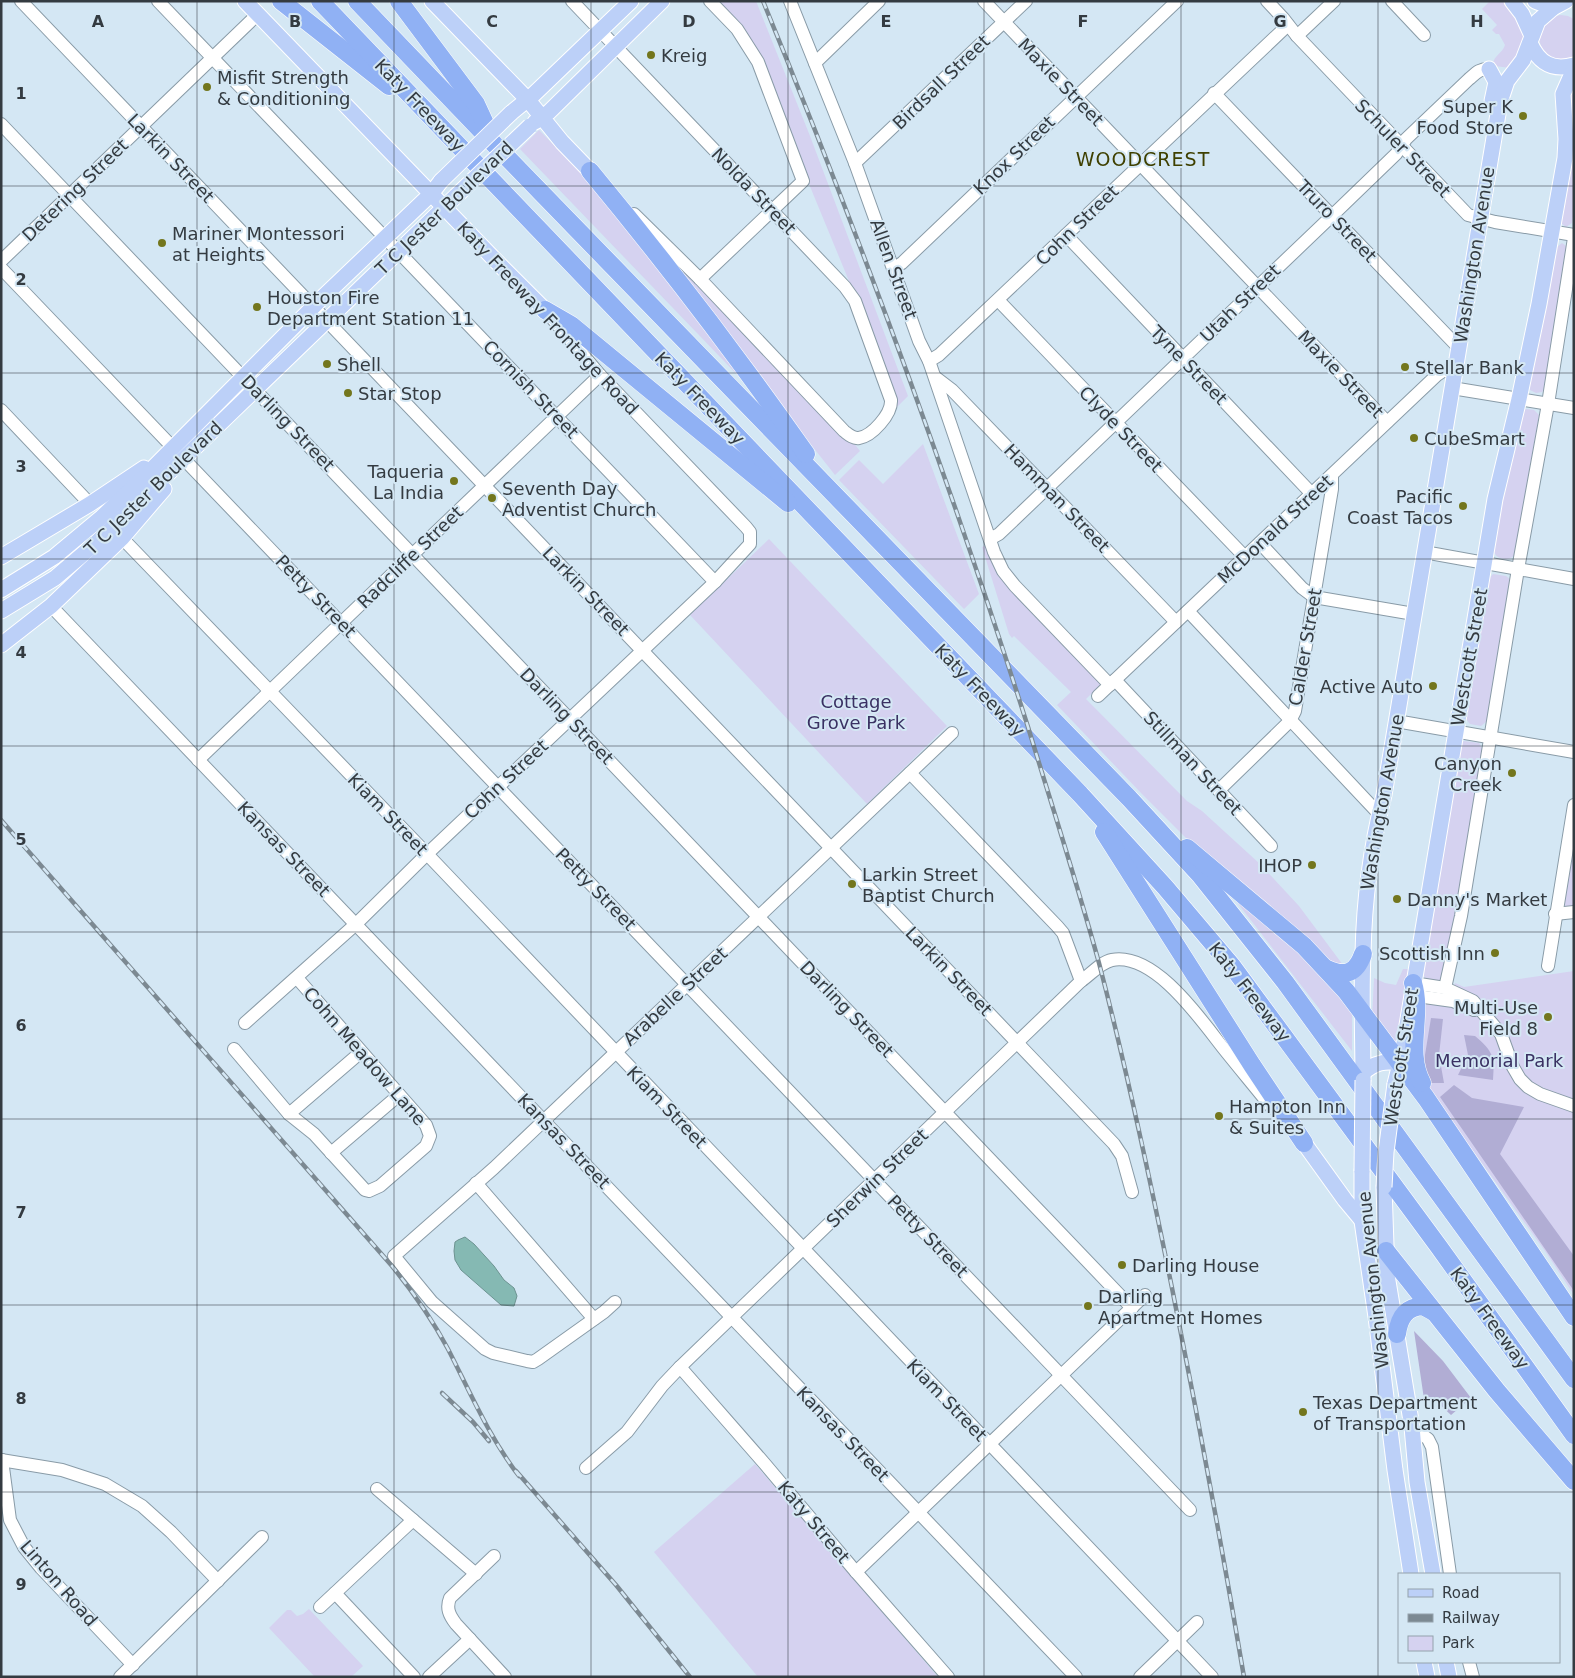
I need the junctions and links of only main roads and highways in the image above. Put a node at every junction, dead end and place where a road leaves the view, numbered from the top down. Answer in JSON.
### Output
{"nodes":[{"id":1,"x":246,"y":1,"type":"edge"},
{"id":2,"x":281,"y":1,"type":"edge"},
{"id":3,"x":320,"y":1,"type":"edge"},
{"id":4,"x":357,"y":1,"type":"edge"},
{"id":5,"x":398,"y":1,"type":"edge"},
{"id":6,"x":432,"y":1,"type":"edge"},
{"id":7,"x":631,"y":1,"type":"edge"},
{"id":8,"x":662,"y":1,"type":"edge"},
{"id":9,"x":1512,"y":1,"type":"edge"},
{"id":10,"x":1535,"y":1,"type":"edge"},
{"id":11,"x":1558,"y":6,"type":"edge"},
{"id":12,"x":1574,"y":12,"type":"edge"},
{"id":13,"x":1531,"y":40,"type":"junction"},
{"id":14,"x":1574,"y":65,"type":"edge"},
{"id":15,"x":1574,"y":69,"type":"edge"},
{"id":16,"x":1514,"y":72,"type":"junction"},
{"id":17,"x":522,"y":104,"type":"junction"},
{"id":18,"x":1497,"y":114,"type":"junction"},
{"id":19,"x":543,"y":117,"type":"junction"},
{"id":20,"x":443,"y":128,"type":"junction"},
{"id":21,"x":496,"y":146,"type":"junction"},
{"id":22,"x":590,"y":172,"type":"joint"},
{"id":23,"x":431,"y":194,"type":"junction"},
{"id":24,"x":444,"y":208,"type":"junction"},
{"id":25,"x":545,"y":310,"type":"joint"},
{"id":26,"x":267,"y":354,"type":"junction"},
{"id":27,"x":283,"y":364,"type":"junction"},
{"id":28,"x":174,"y":447,"type":"junction"},
{"id":29,"x":184,"y":458,"type":"junction"},
{"id":30,"x":836,"y":498,"type":"junction"},
{"id":31,"x":842,"y":548,"type":"junction"},
{"id":32,"x":2,"y":556,"type":"edge"},
{"id":33,"x":1,"y":590,"type":"edge"},
{"id":34,"x":1,"y":611,"type":"edge"},
{"id":35,"x":1,"y":645,"type":"edge"},
{"id":36,"x":1080,"y":794,"type":"junction"},
{"id":37,"x":1129,"y":798,"type":"junction"},
{"id":38,"x":1363,"y":954,"type":"junction"},
{"id":39,"x":1327,"y":969,"type":"junction"},
{"id":40,"x":1415,"y":990,"type":"junction"},
{"id":41,"x":1362,"y":1011,"type":"junction"},
{"id":42,"x":1399,"y":1063,"type":"junction"},
{"id":43,"x":1365,"y":1067,"type":"junction"},
{"id":44,"x":1426,"y":1098,"type":"junction"},
{"id":45,"x":1304,"y":1143,"type":"joint"},
{"id":46,"x":1384,"y":1194,"type":"junction"},
{"id":47,"x":1365,"y":1210,"type":"junction"},
{"id":48,"x":1386,"y":1251,"type":"junction"},
{"id":49,"x":1434,"y":1312,"type":"junction"},
{"id":50,"x":1574,"y":1317,"type":"edge"},
{"id":51,"x":1397,"y":1334,"type":"junction"},
{"id":52,"x":1529,"y":1373,"type":"junction"},
{"id":53,"x":1574,"y":1379,"type":"edge"},
{"id":54,"x":1574,"y":1430,"type":"edge"},
{"id":55,"x":1574,"y":1435,"type":"edge"},
{"id":56,"x":1395,"y":1470,"type":"junction"},
{"id":57,"x":1417,"y":1478,"type":"junction"},
{"id":58,"x":1574,"y":1481,"type":"edge"},
{"id":59,"x":1411,"y":1573,"type":"edge"},
{"id":60,"x":1433,"y":1573,"type":"edge"},
{"id":61,"x":1424,"y":1663,"type":"edge"},
{"id":62,"x":1446,"y":1663,"type":"edge"},
{"id":63,"x":1426,"y":1677,"type":"edge"},
{"id":64,"x":1449,"y":1677,"type":"edge"}],
"edges":[{"from":1,"to":23,"type":"main road","name":"Katy Freeway Frontage Road"},
{"from":2,"to":20,"type":"highway"},
{"from":3,"to":20,"type":"highway","name":"Katy Freeway"},
{"from":4,"to":21,"type":"highway","name":"Katy Freeway"},
{"from":5,"to":21,"type":"highway"},
{"from":6,"to":17,"type":"main road"},
{"from":7,"to":17,"type":"main road","name":"T C Jester Boulevard"},
{"from":8,"to":19,"type":"main road","name":"T C Jester Boulevard"},
{"from":9,"to":13,"type":"main road"},
{"from":10,"to":11,"type":"main road"},
{"from":11,"to":12,"type":"main road"},
{"from":11,"to":13,"type":"main road","name":"Washington Avenue"},
{"from":13,"to":14,"type":"main road"},
{"from":13,"to":16,"type":"main road","name":"Washington Avenue"},
{"from":15,"to":40,"type":"main road","name":"Westcott Street"},
{"from":16,"to":18,"type":"main road","name":"Washington Avenue"},
{"from":16,"to":18,"type":"main road"},
{"from":17,"to":19,"type":"main road"},
{"from":17,"to":23,"type":"main road","name":"T C Jester Boulevard","bridge":true},
{"from":18,"to":38,"type":"main road","name":"Washington Avenue"},
{"from":19,"to":22,"type":"main road"},
{"from":19,"to":24,"type":"main road","name":"T C Jester Boulevard","bridge":true},
{"from":20,"to":31,"type":"highway","name":"Katy Freeway"},
{"from":21,"to":30,"type":"highway","name":"Katy Freeway"},
{"from":22,"to":30,"type":"highway"},
{"from":23,"to":24,"type":"main road","name":"Katy Freeway Frontage Road"},
{"from":23,"to":26,"type":"main road","name":"T C Jester Boulevard"},
{"from":24,"to":25,"type":"main road","name":"Katy Freeway Frontage Road"},
{"from":24,"to":27,"type":"main road","name":"T C Jester Boulevard"},
{"from":25,"to":31,"type":"highway"},
{"from":26,"to":27,"type":"main road"},
{"from":26,"to":28,"type":"main road","name":"T C Jester Boulevard"},
{"from":27,"to":29,"type":"main road","name":"T C Jester Boulevard"},
{"from":28,"to":32,"type":"main road"},
{"from":28,"to":33,"type":"main road","name":"T C Jester Boulevard"},
{"from":29,"to":34,"type":"main road","name":"T C Jester Boulevard"},
{"from":29,"to":35,"type":"main road"},
{"from":30,"to":37,"type":"highway","name":"Katy Freeway"},
{"from":31,"to":36,"type":"highway","name":"Katy Freeway"},
{"from":36,"to":45,"type":"highway"},
{"from":36,"to":52,"type":"highway","name":"Katy Freeway"},
{"from":37,"to":39,"type":"highway"},
{"from":37,"to":53,"type":"highway","name":"Katy Freeway"},
{"from":38,"to":39,"type":"highway"},
{"from":38,"to":41,"type":"main road","name":"Washington Avenue"},
{"from":39,"to":41,"type":"highway"},
{"from":40,"to":42,"type":"main road","name":"Westcott Street"},
{"from":40,"to":44,"type":"highway"},
{"from":41,"to":42,"type":"highway"},
{"from":41,"to":43,"type":"main road","name":"Washington Avenue"},
{"from":42,"to":43,"type":"main road"},
{"from":42,"to":44,"type":"highway"},
{"from":42,"to":46,"type":"main road","name":"Westcott Street","bridge":true},
{"from":43,"to":47,"type":"main road","name":"Washington Avenue","bridge":true},
{"from":44,"to":50,"type":"highway"},
{"from":45,"to":47,"type":"main road"},
{"from":46,"to":47,"type":"main road"},
{"from":46,"to":48,"type":"main road","name":"Westcott Street"},
{"from":47,"to":48,"type":"main road"},
{"from":47,"to":56,"type":"main road","name":"Washington Avenue"},
{"from":48,"to":49,"type":"highway"},
{"from":48,"to":51,"type":"main road","name":"Washington Avenue"},
{"from":49,"to":51,"type":"highway"},
{"from":49,"to":58,"type":"highway"},
{"from":51,"to":57,"type":"main road","name":"Washington Avenue"},
{"from":52,"to":54,"type":"highway"},
{"from":52,"to":55,"type":"highway","name":"Katy Freeway"},
{"from":56,"to":57,"type":"main road"},
{"from":56,"to":59,"type":"main road","name":"Washington Avenue"},
{"from":57,"to":60,"type":"main road","name":"Washington Avenue"},
{"from":61,"to":63,"type":"main road"},
{"from":62,"to":64,"type":"main road"}]}
